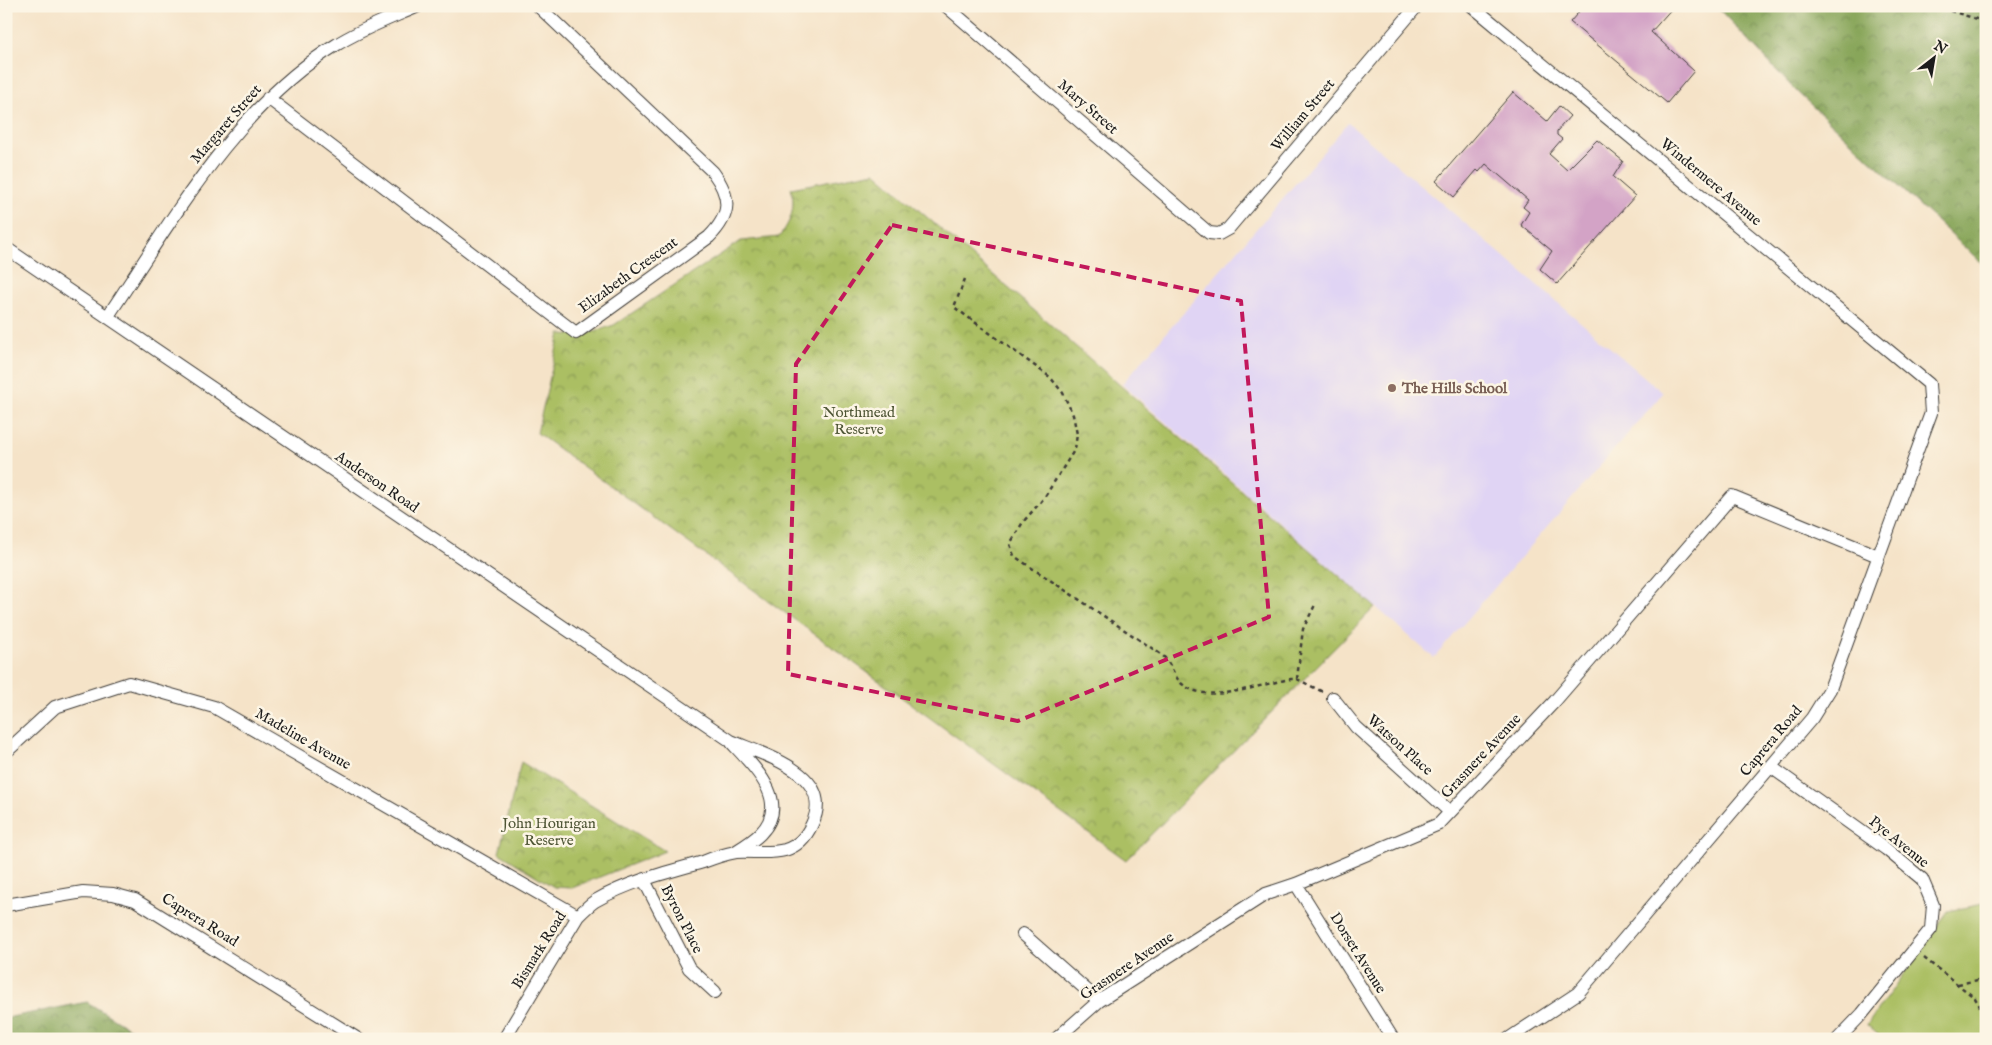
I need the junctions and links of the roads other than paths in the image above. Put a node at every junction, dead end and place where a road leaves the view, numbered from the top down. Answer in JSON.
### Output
{"nodes":[{"id":1,"x":418,"y":6,"type":"edge"},
{"id":2,"x":538,"y":6,"type":"edge"},
{"id":3,"x":946,"y":6,"type":"edge"},
{"id":4,"x":1417,"y":6,"type":"edge"},
{"id":5,"x":1472,"y":6,"type":"edge"},
{"id":6,"x":268,"y":98,"type":"junction"},
{"id":7,"x":1209,"y":233,"type":"joint"},
{"id":8,"x":6,"y":248,"type":"edge"},
{"id":9,"x":108,"y":316,"type":"junction"},
{"id":10,"x":1929,"y":384,"type":"joint"},
{"id":11,"x":1878,"y":556,"type":"junction"},
{"id":12,"x":1333,"y":698,"type":"road end"},
{"id":13,"x":731,"y":741,"type":"junction"},
{"id":14,"x":6,"y":752,"type":"edge"},
{"id":15,"x":1771,"y":767,"type":"junction"},
{"id":16,"x":1450,"y":812,"type":"junction"},
{"id":17,"x":734,"y":853,"type":"junction"},
{"id":18,"x":644,"y":880,"type":"junction"},
{"id":19,"x":1296,"y":884,"type":"junction"},
{"id":20,"x":6,"y":905,"type":"edge"},
{"id":21,"x":578,"y":916,"type":"junction"},
{"id":22,"x":1023,"y":934,"type":"dead end"},
{"id":23,"x":715,"y":992,"type":"dead end"},
{"id":24,"x":1099,"y":1001,"type":"junction"},
{"id":25,"x":358,"y":1039,"type":"edge"},
{"id":26,"x":504,"y":1039,"type":"edge"},
{"id":27,"x":1056,"y":1039,"type":"edge"},
{"id":28,"x":1393,"y":1039,"type":"edge"},
{"id":29,"x":1508,"y":1039,"type":"edge"},
{"id":30,"x":1838,"y":1039,"type":"edge"}],
"edges":[{"from":1,"to":6,"type":"street","name":"Margaret Street"},
{"from":2,"to":6,"type":"street","name":"Elizabeth Crescent"},
{"from":3,"to":7,"type":"street","name":"Mary Street"},
{"from":4,"to":7,"type":"street","name":"William Street"},
{"from":5,"to":10,"type":"street","name":"Windermere Avenue"},
{"from":6,"to":9,"type":"street","name":"Margaret Street"},
{"from":8,"to":9,"type":"street","name":"Anderson Road"},
{"from":9,"to":13,"type":"street","name":"Anderson Road"},
{"from":10,"to":11,"type":"street","name":"Caprera Road"},
{"from":11,"to":15,"type":"street","name":"Caprera Road"},
{"from":11,"to":16,"type":"street","name":"Grasmere Avenue"},
{"from":12,"to":16,"type":"street","name":"Watson Place"},
{"from":13,"to":17,"type":"street","name":"Anderson Road"},
{"from":13,"to":17,"type":"street","name":"Anderson Road"},
{"from":14,"to":21,"type":"street","name":"Madeline Avenue"},
{"from":15,"to":29,"type":"street","name":"Caprera Road"},
{"from":15,"to":30,"type":"street","name":"Pye Avenue"},
{"from":16,"to":19,"type":"street","name":"Grasmere Avenue"},
{"from":17,"to":18,"type":"street","name":"Anderson Road"},
{"from":18,"to":21,"type":"street","name":"Bismark Road"},
{"from":18,"to":23,"type":"street","name":"Byron Place"},
{"from":19,"to":24,"type":"street","name":"Grasmere Avenue"},
{"from":19,"to":28,"type":"street","name":"Dorset Avenue"},
{"from":20,"to":25,"type":"street","name":"Caprera Road"},
{"from":21,"to":26,"type":"street","name":"Bismark Road"},
{"from":22,"to":24,"type":"street"},
{"from":24,"to":27,"type":"street","name":"Grasmere Avenue"}]}
